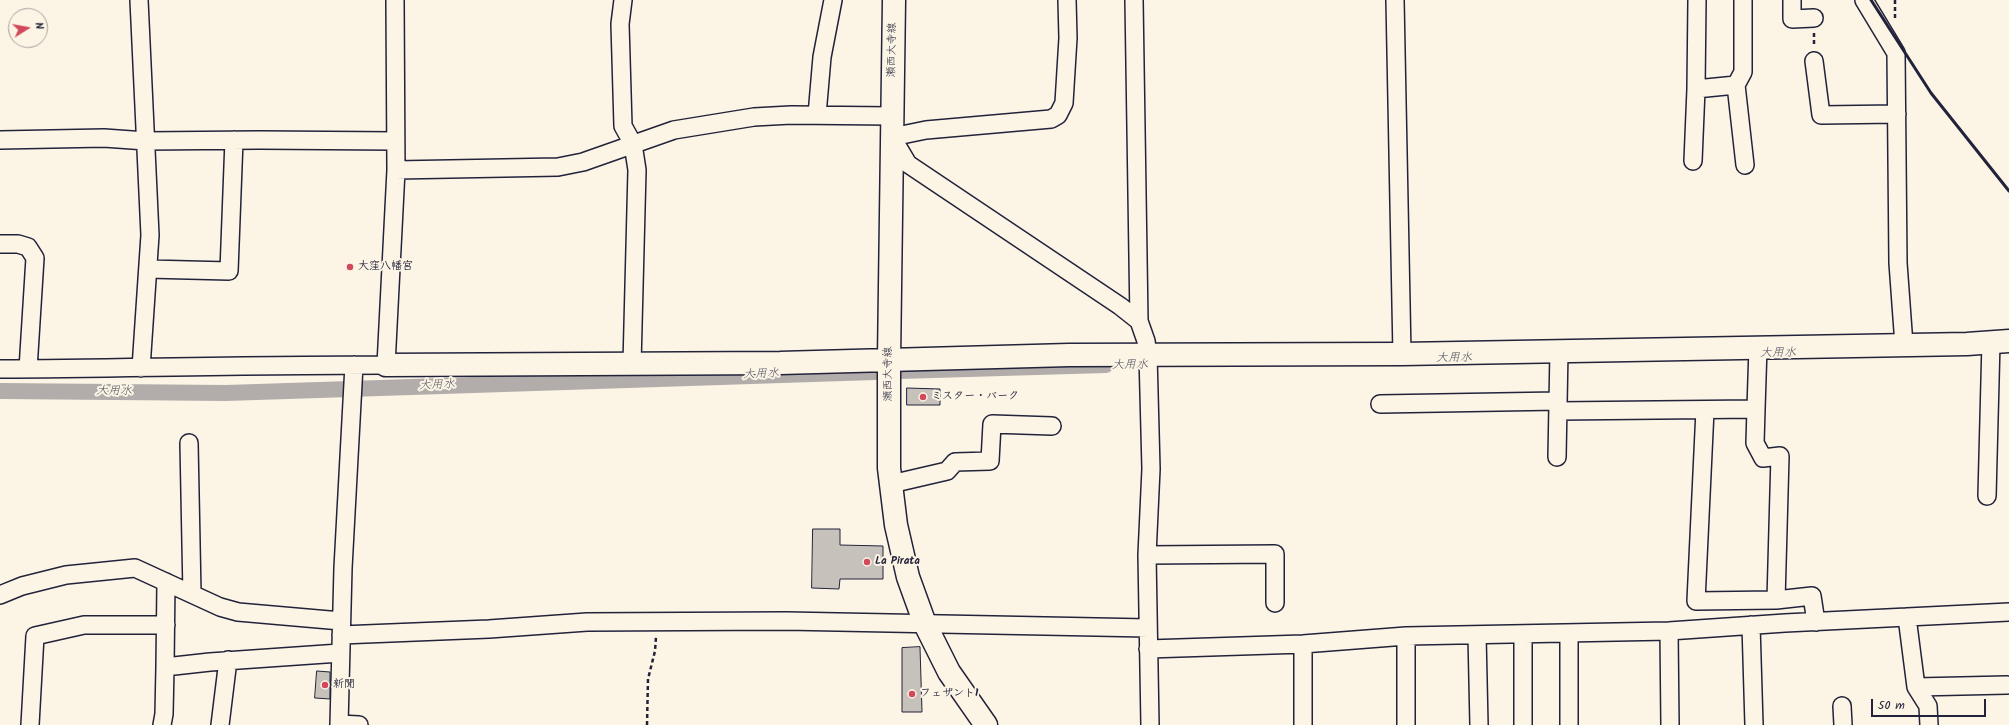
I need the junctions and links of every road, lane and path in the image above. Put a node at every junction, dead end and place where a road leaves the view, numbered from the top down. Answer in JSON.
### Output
{"nodes":[{"id":1,"x":139,"y":0,"type":"edge"},
{"id":2,"x":395,"y":0,"type":"edge"},
{"id":3,"x":623,"y":0,"type":"edge"},
{"id":4,"x":833,"y":0,"type":"edge"},
{"id":5,"x":894,"y":0,"type":"edge"},
{"id":6,"x":1067,"y":0,"type":"edge"},
{"id":7,"x":1134,"y":0,"type":"edge"},
{"id":8,"x":1395,"y":0,"type":"edge"},
{"id":9,"x":1697,"y":0,"type":"edge"},
{"id":10,"x":1744,"y":0,"type":"edge"},
{"id":11,"x":1792,"y":0,"type":"edge"},
{"id":12,"x":1864,"y":0,"type":"edge"},
{"id":13,"x":1814,"y":18,"type":"joint"},
{"id":14,"x":1814,"y":61,"type":"joint"},
{"id":15,"x":1736,"y":85,"type":"junction"},
{"id":16,"x":1696,"y":90,"type":"junction"},
{"id":17,"x":1897,"y":114,"type":"junction"},
{"id":18,"x":817,"y":115,"type":"junction"},
{"id":19,"x":892,"y":126,"type":"junction"},
{"id":20,"x":0,"y":140,"type":"edge"},
{"id":21,"x":234,"y":140,"type":"junction"},
{"id":22,"x":146,"y":141,"type":"junction"},
{"id":23,"x":395,"y":141,"type":"junction"},
{"id":24,"x":633,"y":144,"type":"junction"},
{"id":25,"x":1693,"y":161,"type":"dead end"},
{"id":26,"x":1745,"y":165,"type":"dead end"},
{"id":27,"x":396,"y":170,"type":"junction"},
{"id":28,"x":0,"y":244,"type":"edge"},
{"id":29,"x":148,"y":269,"type":"junction"},
{"id":30,"x":1139,"y":321,"type":"junction"},
{"id":31,"x":1904,"y":344,"type":"junction"},
{"id":32,"x":1995,"y":346,"type":"edge"},
{"id":33,"x":1758,"y":353,"type":"junction"},
{"id":34,"x":1402,"y":354,"type":"junction"},
{"id":35,"x":1148,"y":355,"type":"junction"},
{"id":36,"x":1559,"y":355,"type":"junction"},
{"id":37,"x":889,"y":359,"type":"junction"},
{"id":38,"x":632,"y":364,"type":"junction"},
{"id":39,"x":354,"y":365,"type":"junction"},
{"id":40,"x":386,"y":365,"type":"junction"},
{"id":41,"x":141,"y":368,"type":"junction"},
{"id":42,"x":0,"y":369,"type":"edge"},
{"id":43,"x":28,"y":369,"type":"junction"},
{"id":44,"x":1380,"y":404,"type":"dead end"},
{"id":45,"x":1558,"y":406,"type":"junction"},
{"id":46,"x":1756,"y":409,"type":"junction"},
{"id":47,"x":1705,"y":410,"type":"junction"},
{"id":48,"x":1052,"y":426,"type":"dead end"},
{"id":49,"x":189,"y":443,"type":"dead end"},
{"id":50,"x":1557,"y":457,"type":"dead end"},
{"id":51,"x":891,"y":484,"type":"junction"},
{"id":52,"x":1986,"y":496,"type":"dead end"},
{"id":53,"x":1147,"y":555,"type":"junction"},
{"id":54,"x":166,"y":582,"type":"junction"},
{"id":55,"x":192,"y":594,"type":"junction"},
{"id":56,"x":0,"y":595,"type":"edge"},
{"id":57,"x":1776,"y":600,"type":"junction"},
{"id":58,"x":1275,"y":603,"type":"dead end"},
{"id":59,"x":2009,"y":612,"type":"edge"},
{"id":60,"x":1907,"y":617,"type":"junction"},
{"id":61,"x":657,"y":622,"type":"junction"},
{"id":62,"x":1816,"y":622,"type":"junction"},
{"id":63,"x":924,"y":624,"type":"junction"},
{"id":64,"x":166,"y":625,"type":"junction"},
{"id":65,"x":1751,"y":625,"type":"junction"},
{"id":66,"x":341,"y":628,"type":"junction"},
{"id":67,"x":1148,"y":628,"type":"junction"},
{"id":68,"x":1669,"y":631,"type":"junction"},
{"id":69,"x":1569,"y":633,"type":"junction"},
{"id":70,"x":1523,"y":634,"type":"junction"},
{"id":71,"x":1477,"y":635,"type":"junction"},
{"id":72,"x":1406,"y":636,"type":"junction"},
{"id":73,"x":1303,"y":644,"type":"junction"},
{"id":74,"x":1148,"y":649,"type":"junction"},
{"id":75,"x":340,"y":653,"type":"junction"},
{"id":76,"x":228,"y":660,"type":"junction"},
{"id":77,"x":166,"y":667,"type":"junction"},
{"id":78,"x":2007,"y":685,"type":"dead end"},
{"id":79,"x":1916,"y":687,"type":"junction"},
{"id":80,"x":1842,"y":706,"type":"dead end"},
{"id":81,"x":339,"y":724,"type":"edge"},
{"id":82,"x":30,"y":725,"type":"edge"},
{"id":83,"x":162,"y":725,"type":"edge"},
{"id":84,"x":220,"y":725,"type":"edge"},
{"id":85,"x":359,"y":725,"type":"edge"},
{"id":86,"x":647,"y":725,"type":"edge"},
{"id":87,"x":986,"y":725,"type":"edge"},
{"id":88,"x":1150,"y":725,"type":"edge"},
{"id":89,"x":1303,"y":725,"type":"edge"},
{"id":90,"x":1406,"y":725,"type":"edge"},
{"id":91,"x":1479,"y":725,"type":"edge"},
{"id":92,"x":1523,"y":725,"type":"edge"},
{"id":93,"x":1569,"y":725,"type":"edge"},
{"id":94,"x":1670,"y":725,"type":"edge"},
{"id":95,"x":1754,"y":725,"type":"edge"},
{"id":96,"x":1843,"y":725,"type":"edge"},
{"id":97,"x":1929,"y":725,"type":"edge"}],
"edges":[{"from":1,"to":22,"type":"street"},
{"from":2,"to":23,"type":"street"},
{"from":3,"to":24,"type":"street"},
{"from":4,"to":18,"type":"street"},
{"from":5,"to":19,"type":"street","name":"瀬西大寺線"},
{"from":6,"to":19,"type":"street"},
{"from":7,"to":30,"type":"street"},
{"from":8,"to":34,"type":"street"},
{"from":9,"to":16,"type":"street"},
{"from":10,"to":15,"type":"street"},
{"from":11,"to":13,"type":"street"},
{"from":12,"to":17,"type":"street"},
{"from":13,"to":14,"type":"path"},
{"from":14,"to":17,"type":"street"},
{"from":15,"to":16,"type":"street"},
{"from":15,"to":26,"type":"street"},
{"from":16,"to":25,"type":"street"},
{"from":17,"to":31,"type":"street"},
{"from":18,"to":19,"type":"street"},
{"from":18,"to":24,"type":"street"},
{"from":19,"to":30,"type":"street"},
{"from":19,"to":37,"type":"street","name":"瀬西大寺線"},
{"from":20,"to":22,"type":"street"},
{"from":21,"to":22,"type":"street"},
{"from":21,"to":23,"type":"street"},
{"from":21,"to":29,"type":"street"},
{"from":22,"to":29,"type":"street"},
{"from":23,"to":27,"type":"street"},
{"from":24,"to":27,"type":"street"},
{"from":24,"to":38,"type":"street"},
{"from":27,"to":40,"type":"street"},
{"from":28,"to":43,"type":"street"},
{"from":29,"to":41,"type":"street"},
{"from":30,"to":35,"type":"street"},
{"from":31,"to":32,"type":"street"},
{"from":31,"to":33,"type":"street"},
{"from":32,"to":52,"type":"street"},
{"from":33,"to":36,"type":"street"},
{"from":33,"to":46,"type":"street"},
{"from":34,"to":35,"type":"street"},
{"from":34,"to":36,"type":"street"},
{"from":35,"to":37,"type":"street"},
{"from":35,"to":53,"type":"street"},
{"from":36,"to":45,"type":"street"},
{"from":37,"to":38,"type":"street"},
{"from":37,"to":51,"type":"street","name":"瀬西大寺線"},
{"from":38,"to":40,"type":"street"},
{"from":39,"to":40,"type":"street"},
{"from":39,"to":41,"type":"street"},
{"from":39,"to":66,"type":"street"},
{"from":41,"to":43,"type":"street"},
{"from":42,"to":43,"type":"street"},
{"from":44,"to":45,"type":"street"},
{"from":45,"to":47,"type":"street"},
{"from":45,"to":50,"type":"street"},
{"from":46,"to":47,"type":"street"},
{"from":46,"to":57,"type":"street"},
{"from":47,"to":57,"type":"street"},
{"from":48,"to":51,"type":"street"},
{"from":49,"to":55,"type":"street"},
{"from":51,"to":63,"type":"street","name":"瀬西大寺線"},
{"from":53,"to":58,"type":"street"},
{"from":53,"to":67,"type":"street"},
{"from":54,"to":55,"type":"street"},
{"from":54,"to":56,"type":"street"},
{"from":54,"to":64,"type":"street"},
{"from":55,"to":66,"type":"street"},
{"from":57,"to":62,"type":"street"},
{"from":59,"to":60,"type":"street"},
{"from":60,"to":62,"type":"street"},
{"from":60,"to":79,"type":"street"},
{"from":61,"to":63,"type":"street"},
{"from":61,"to":66,"type":"street"},
{"from":61,"to":86,"type":"path"},
{"from":62,"to":65,"type":"street"},
{"from":63,"to":67,"type":"street"},
{"from":63,"to":87,"type":"street","name":"瀬西大寺線"},
{"from":64,"to":77,"type":"street"},
{"from":64,"to":82,"type":"street"},
{"from":65,"to":68,"type":"street"},
{"from":65,"to":95,"type":"street"},
{"from":66,"to":75,"type":"street"},
{"from":67,"to":74,"type":"street"},
{"from":68,"to":69,"type":"street"},
{"from":68,"to":94,"type":"street"},
{"from":69,"to":70,"type":"street"},
{"from":69,"to":93,"type":"street"},
{"from":70,"to":71,"type":"street"},
{"from":70,"to":92,"type":"street"},
{"from":71,"to":72,"type":"street"},
{"from":71,"to":91,"type":"street"},
{"from":72,"to":73,"type":"street"},
{"from":72,"to":90,"type":"street"},
{"from":73,"to":74,"type":"street"},
{"from":73,"to":89,"type":"street"},
{"from":74,"to":88,"type":"street"},
{"from":75,"to":76,"type":"street"},
{"from":75,"to":81,"type":"street"},
{"from":76,"to":77,"type":"street"},
{"from":76,"to":84,"type":"street"},
{"from":77,"to":83,"type":"street"},
{"from":78,"to":79,"type":"street"},
{"from":79,"to":97,"type":"street"},
{"from":80,"to":96,"type":"street"},
{"from":81,"to":85,"type":"street"}]}
